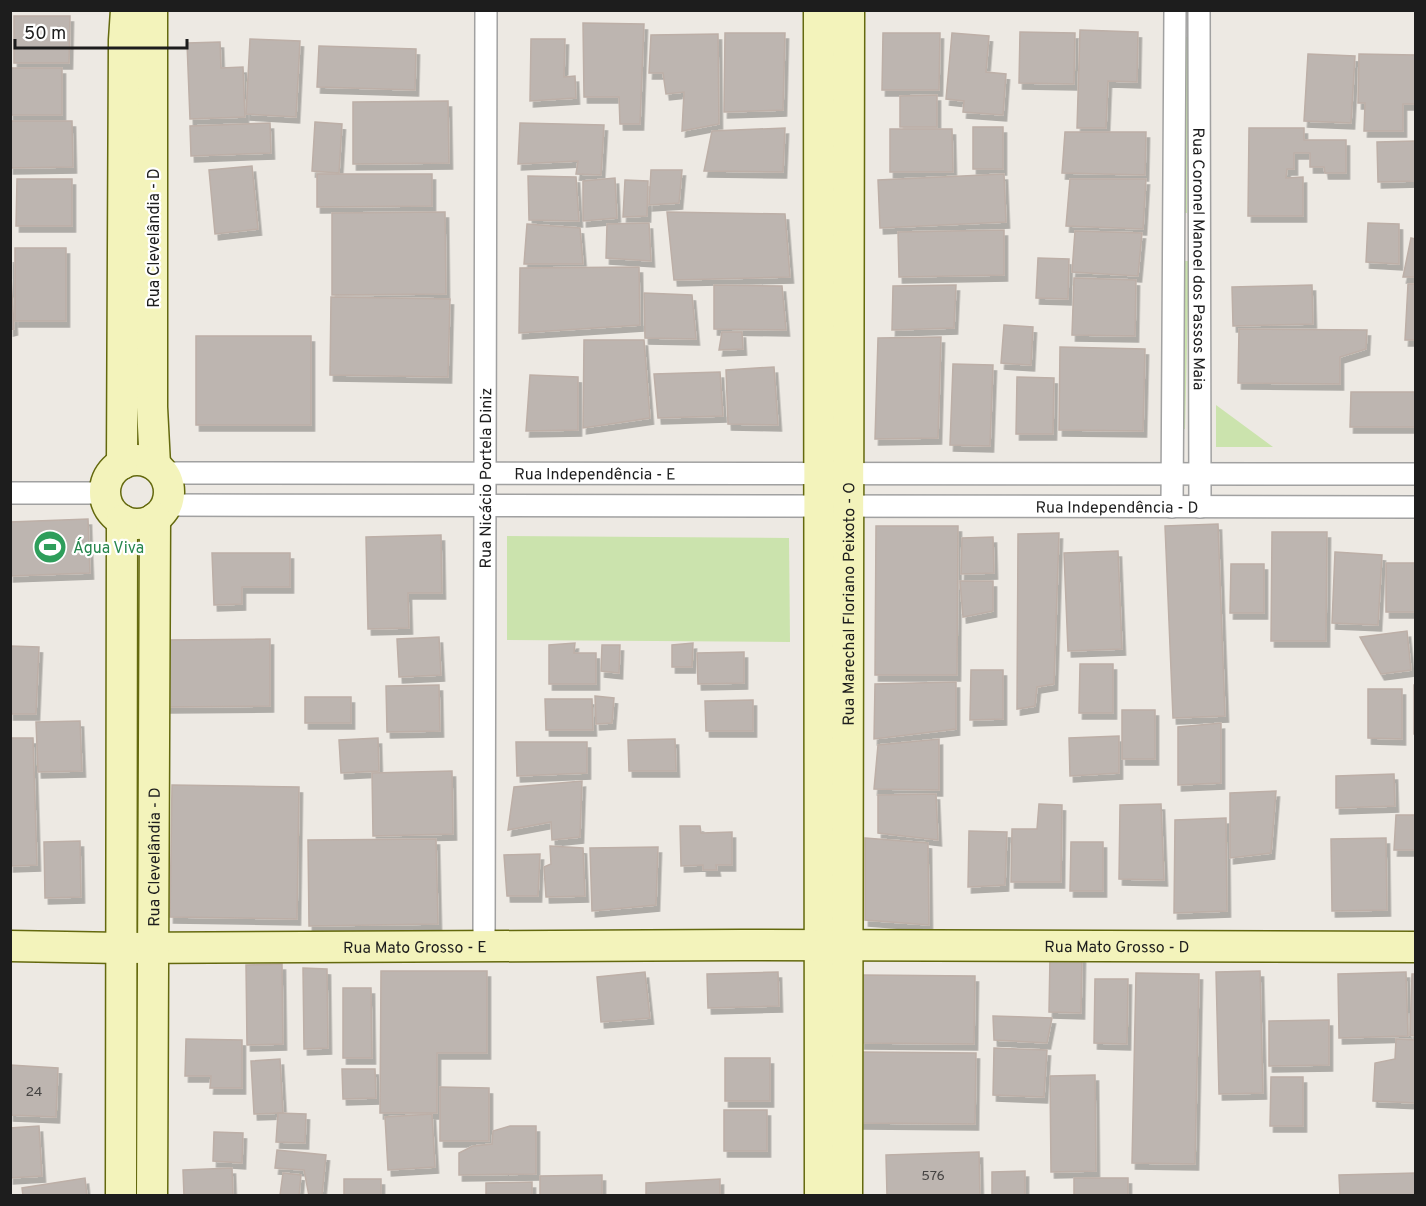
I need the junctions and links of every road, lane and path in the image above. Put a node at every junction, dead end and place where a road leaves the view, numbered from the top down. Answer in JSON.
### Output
{"nodes":[{"id":1,"x":126,"y":10,"type":"edge"},
{"id":2,"x":152,"y":10,"type":"edge"},
{"id":3,"x":486,"y":10,"type":"edge"},
{"id":4,"x":819,"y":10,"type":"edge"},
{"id":5,"x":849,"y":10,"type":"edge"},
{"id":6,"x":1175,"y":10,"type":"edge"},
{"id":7,"x":1199,"y":10,"type":"edge"},
{"id":8,"x":819,"y":238,"type":"junction"},
{"id":9,"x":848,"y":239,"type":"junction"},
{"id":10,"x":1199,"y":246,"type":"junction"},
{"id":11,"x":1174,"y":247,"type":"junction"},
{"id":12,"x":122,"y":464,"type":"junction"},
{"id":13,"x":159,"y":469,"type":"junction"},
{"id":14,"x":350,"y":473,"type":"junction"},
{"id":15,"x":485,"y":474,"type":"junction"},
{"id":16,"x":834,"y":474,"type":"junction"},
{"id":17,"x":1059,"y":474,"type":"junction"},
{"id":18,"x":1173,"y":474,"type":"junction"},
{"id":19,"x":1200,"y":474,"type":"junction"},
{"id":20,"x":1376,"y":474,"type":"junction"},
{"id":21,"x":1416,"y":474,"type":"edge"},
{"id":22,"x":10,"y":493,"type":"edge"},
{"id":23,"x":105,"y":494,"type":"junction"},
{"id":24,"x":350,"y":505,"type":"junction"},
{"id":25,"x":485,"y":506,"type":"junction"},
{"id":26,"x":833,"y":507,"type":"junction"},
{"id":27,"x":1060,"y":507,"type":"junction"},
{"id":28,"x":1172,"y":507,"type":"junction"},
{"id":29,"x":1200,"y":507,"type":"junction"},
{"id":30,"x":1376,"y":507,"type":"junction"},
{"id":31,"x":1416,"y":507,"type":"edge"},
{"id":32,"x":161,"y":511,"type":"junction"},
{"id":33,"x":122,"y":520,"type":"junction"},
{"id":34,"x":122,"y":681,"type":"junction"},
{"id":35,"x":154,"y":682,"type":"junction"},
{"id":36,"x":10,"y":945,"type":"edge"},
{"id":37,"x":484,"y":946,"type":"junction"},
{"id":38,"x":833,"y":946,"type":"junction"},
{"id":39,"x":1416,"y":947,"type":"edge"},
{"id":40,"x":121,"y":948,"type":"junction"},
{"id":41,"x":153,"y":948,"type":"junction"},
{"id":42,"x":121,"y":1187,"type":"edge"},
{"id":43,"x":152,"y":1187,"type":"edge"},
{"id":44,"x":833,"y":1188,"type":"edge"}],
"edges":[{"from":1,"to":12,"type":"street","name":"Rua Clevelândia - D"},
{"from":2,"to":13,"type":"street","name":"Rua Clevelândia - D"},
{"from":3,"to":15,"type":"street","name":"Rua Nicácio Portela Diniz"},
{"from":4,"to":8,"type":"street","name":"Rua Marechal Floriano Peixoto - O"},
{"from":5,"to":9,"type":"street","name":"Rua Marechal Floriano Peixoto - O"},
{"from":6,"to":11,"type":"street","name":"Rua Coronel Manoel dos Passos Maia"},
{"from":7,"to":10,"type":"street","name":"Rua Coronel Manoel dos Passos Maia"},
{"from":8,"to":9,"type":"street"},
{"from":8,"to":16,"type":"street","name":"Rua Marechal Floriano Peixoto - O"},
{"from":9,"to":16,"type":"street","name":"Rua Marechal Floriano Peixoto - O"},
{"from":10,"to":11,"type":"street"},
{"from":10,"to":19,"type":"street","name":"Rua Coronel Manoel dos Passos Maia"},
{"from":11,"to":18,"type":"street","name":"Rua Coronel Manoel dos Passos Maia"},
{"from":12,"to":13,"type":"street"},
{"from":12,"to":23,"type":"street"},
{"from":13,"to":14,"type":"street","name":"Rua Independência - E"},
{"from":13,"to":32,"type":"street"},
{"from":14,"to":15,"type":"street","name":"Rua Independência - E"},
{"from":14,"to":24,"type":"street"},
{"from":15,"to":16,"type":"street","name":"Rua Independência - E"},
{"from":15,"to":25,"type":"street","name":"Rua Nicácio Portela Diniz"},
{"from":16,"to":17,"type":"street","name":"Rua Independência - D"},
{"from":16,"to":26,"type":"street","name":"Rua Marechal Floriano Peixoto - O"},
{"from":17,"to":18,"type":"street","name":"Rua Independência - D"},
{"from":17,"to":27,"type":"street"},
{"from":18,"to":19,"type":"street","name":"Rua Independência - D"},
{"from":18,"to":28,"type":"street","name":"Rua Coronel Manoel dos Passos Maia"},
{"from":19,"to":20,"type":"street","name":"Rua Independência - D"},
{"from":19,"to":29,"type":"street","name":"Rua Coronel Manoel dos Passos Maia"},
{"from":20,"to":21,"type":"street","name":"Rua Independência - D"},
{"from":20,"to":30,"type":"street"},
{"from":22,"to":23,"type":"street"},
{"from":23,"to":33,"type":"street"},
{"from":24,"to":25,"type":"street","name":"Rua Independência - E"},
{"from":24,"to":32,"type":"street","name":"Rua Independência - E"},
{"from":25,"to":26,"type":"street","name":"Rua Independência - E"},
{"from":25,"to":37,"type":"street","name":"Rua Nicácio Portela Diniz"},
{"from":26,"to":27,"type":"street","name":"Rua Independência - D"},
{"from":26,"to":38,"type":"street","name":"Rua Marechal Floriano Peixoto - O"},
{"from":27,"to":28,"type":"street","name":"Rua Independência - D"},
{"from":28,"to":29,"type":"street","name":"Rua Independência - D"},
{"from":29,"to":30,"type":"street","name":"Rua Independência - D"},
{"from":30,"to":31,"type":"street","name":"Rua Independência - D"},
{"from":32,"to":33,"type":"street"},
{"from":32,"to":35,"type":"street","name":"Rua Clevelândia - D"},
{"from":33,"to":34,"type":"street","name":"Rua Clevelândia - D"},
{"from":34,"to":35,"type":"street"},
{"from":34,"to":40,"type":"street","name":"Rua Clevelândia - D"},
{"from":35,"to":41,"type":"street","name":"Rua Clevelândia - D"},
{"from":36,"to":40,"type":"street","name":"Rua Mato Grosso - E"},
{"from":37,"to":38,"type":"street","name":"Rua Mato Grosso - E"},
{"from":37,"to":41,"type":"street","name":"Rua Mato Grosso - E"},
{"from":38,"to":39,"type":"street","name":"Rua Mato Grosso - D"},
{"from":38,"to":44,"type":"street","name":"Rua Marechal Floriano Peixoto - O"},
{"from":40,"to":41,"type":"street","name":"Rua Mato Grosso - E"},
{"from":40,"to":42,"type":"street","name":"Rua Clevelândia - D"},
{"from":41,"to":43,"type":"street","name":"Rua Clevelândia - D"},
{"from":42,"to":43,"type":"street"}]}
